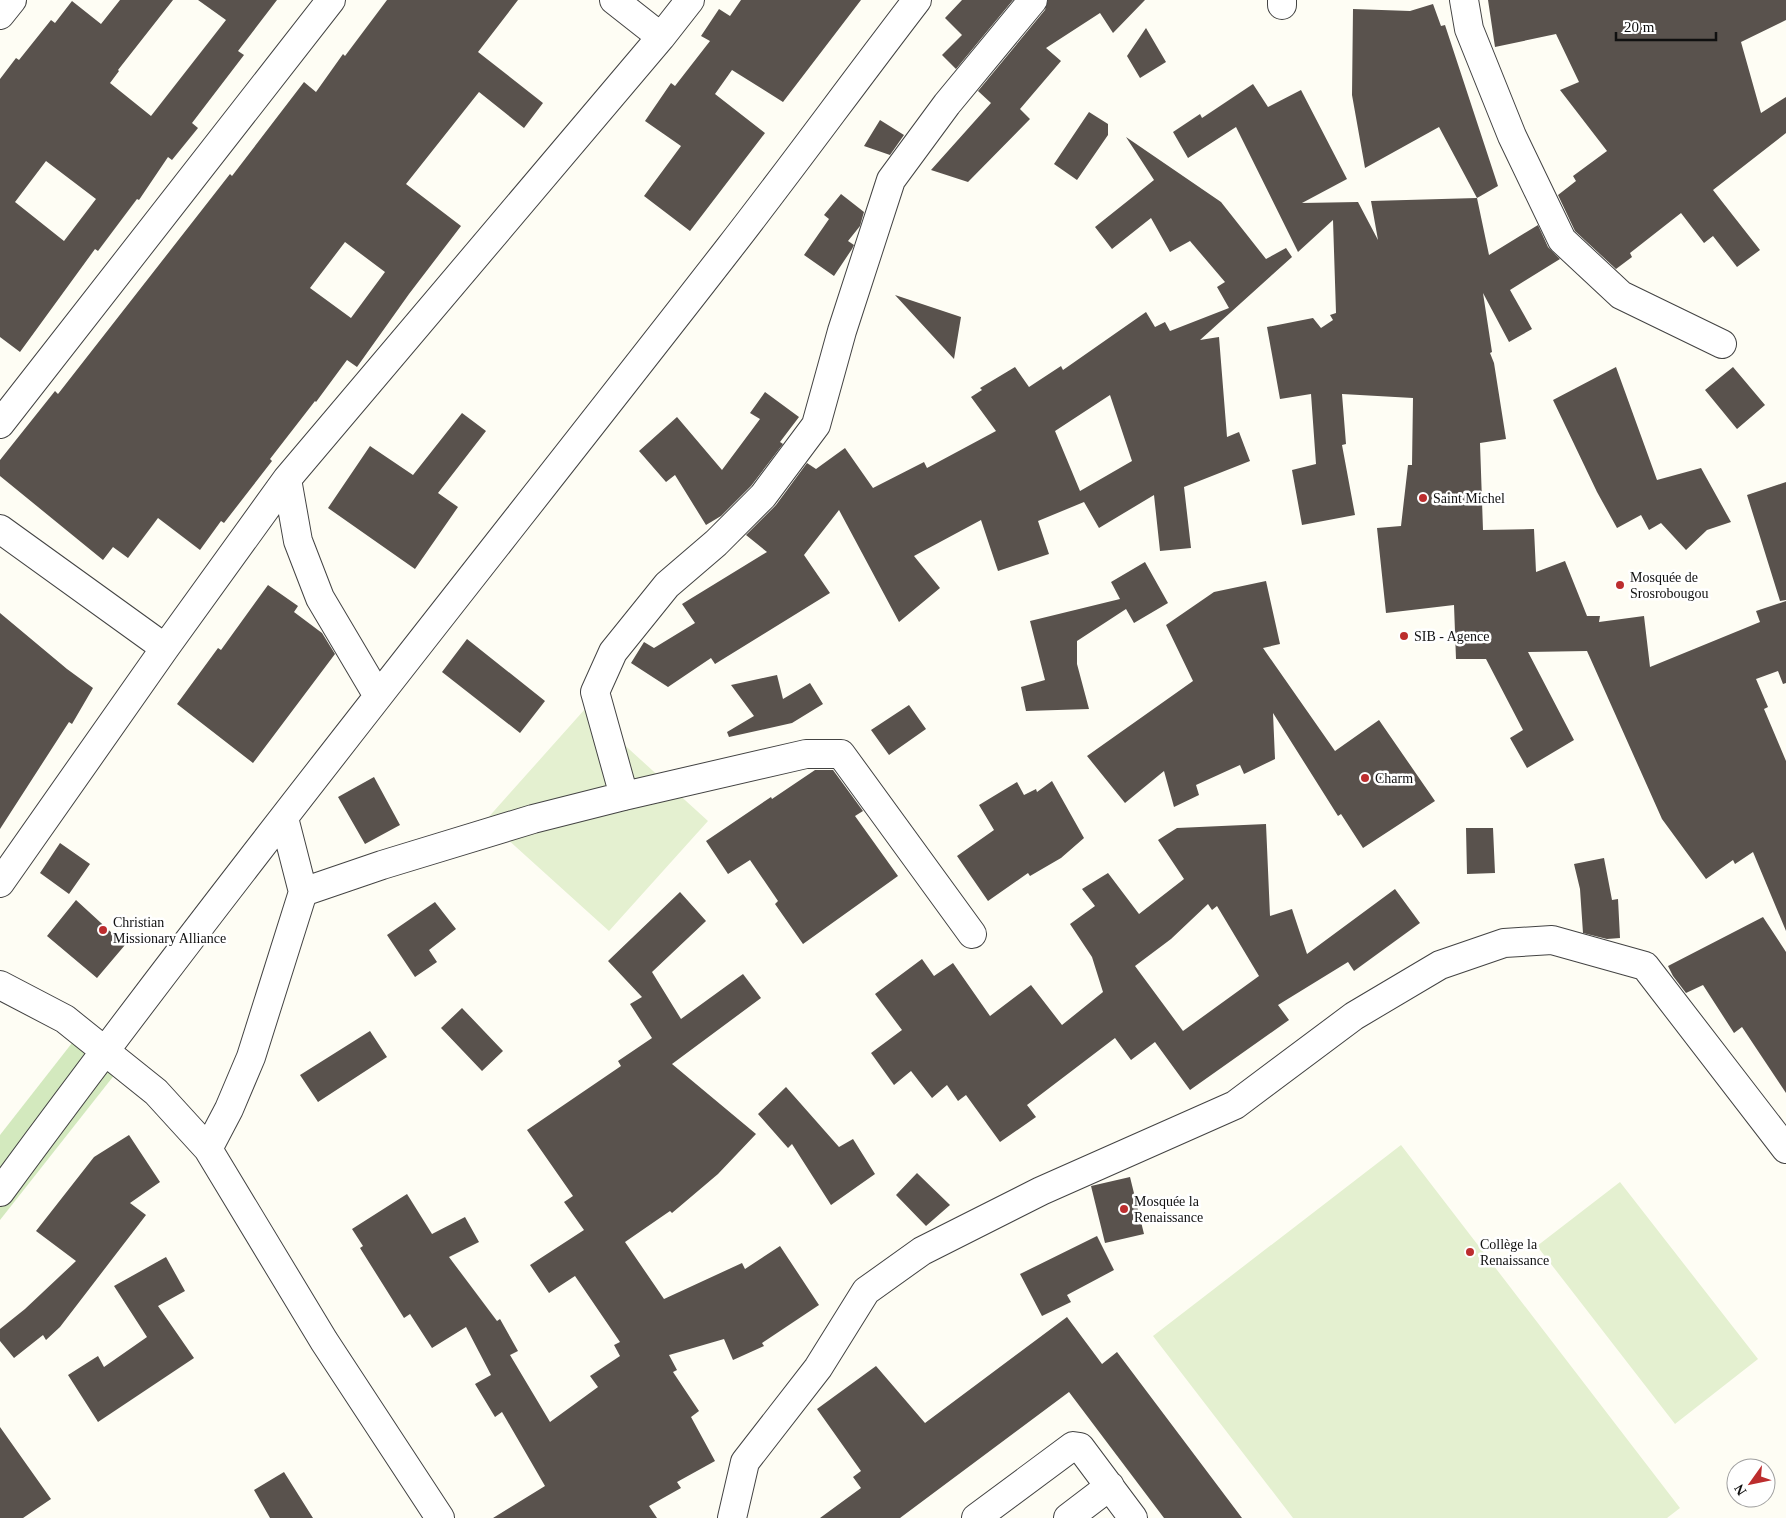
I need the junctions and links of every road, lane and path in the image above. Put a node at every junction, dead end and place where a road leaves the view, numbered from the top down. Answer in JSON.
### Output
{"nodes":[{"id":1,"x":12,"y":0,"type":"edge"},
{"id":2,"x":331,"y":0,"type":"edge"},
{"id":3,"x":614,"y":0,"type":"edge"},
{"id":4,"x":690,"y":0,"type":"edge"},
{"id":5,"x":917,"y":0,"type":"edge"},
{"id":6,"x":1033,"y":0,"type":"edge"},
{"id":7,"x":1464,"y":0,"type":"edge"},
{"id":8,"x":0,"y":16,"type":"edge"},
{"id":9,"x":661,"y":37,"type":"junction"},
{"id":10,"x":1722,"y":344,"type":"dead end"},
{"id":11,"x":0,"y":424,"type":"edge"},
{"id":12,"x":287,"y":479,"type":"junction"},
{"id":13,"x":0,"y":529,"type":"edge"},
{"id":14,"x":165,"y":648,"type":"junction"},
{"id":15,"x":378,"y":696,"type":"junction"},
{"id":16,"x":624,"y":796,"type":"junction"},
{"id":17,"x":284,"y":818,"type":"junction"},
{"id":18,"x":0,"y":883,"type":"edge"},
{"id":19,"x":303,"y":892,"type":"junction"},
{"id":20,"x":972,"y":934,"type":"dead end"},
{"id":21,"x":0,"y":985,"type":"edge"},
{"id":22,"x":104,"y":1051,"type":"junction"},
{"id":23,"x":208,"y":1149,"type":"junction"},
{"id":24,"x":1786,"y":1149,"type":"edge"},
{"id":25,"x":0,"y":1192,"type":"edge"},
{"id":26,"x":1110,"y":1486,"type":"junction"},
{"id":27,"x":440,"y":1518,"type":"edge"},
{"id":28,"x":732,"y":1518,"type":"edge"},
{"id":29,"x":976,"y":1518,"type":"edge"},
{"id":30,"x":1068,"y":1518,"type":"edge"},
{"id":31,"x":1134,"y":1518,"type":"edge"}],
"edges":[{"from":1,"to":8,"type":"street"},
{"from":2,"to":11,"type":"street"},
{"from":3,"to":9,"type":"street"},
{"from":4,"to":9,"type":"street"},
{"from":5,"to":15,"type":"street"},
{"from":6,"to":16,"type":"street"},
{"from":7,"to":10,"type":"street"},
{"from":9,"to":12,"type":"street"},
{"from":12,"to":14,"type":"street"},
{"from":12,"to":15,"type":"street"},
{"from":13,"to":14,"type":"street"},
{"from":14,"to":18,"type":"street"},
{"from":15,"to":17,"type":"street"},
{"from":16,"to":19,"type":"street"},
{"from":16,"to":20,"type":"street"},
{"from":17,"to":19,"type":"street"},
{"from":17,"to":22,"type":"street"},
{"from":19,"to":23,"type":"street"},
{"from":21,"to":22,"type":"street"},
{"from":22,"to":23,"type":"street"},
{"from":22,"to":25,"type":"street"},
{"from":23,"to":27,"type":"street"},
{"from":24,"to":28,"type":"street"},
{"from":26,"to":29,"type":"street"},
{"from":26,"to":30,"type":"street"},
{"from":26,"to":31,"type":"street"}]}
